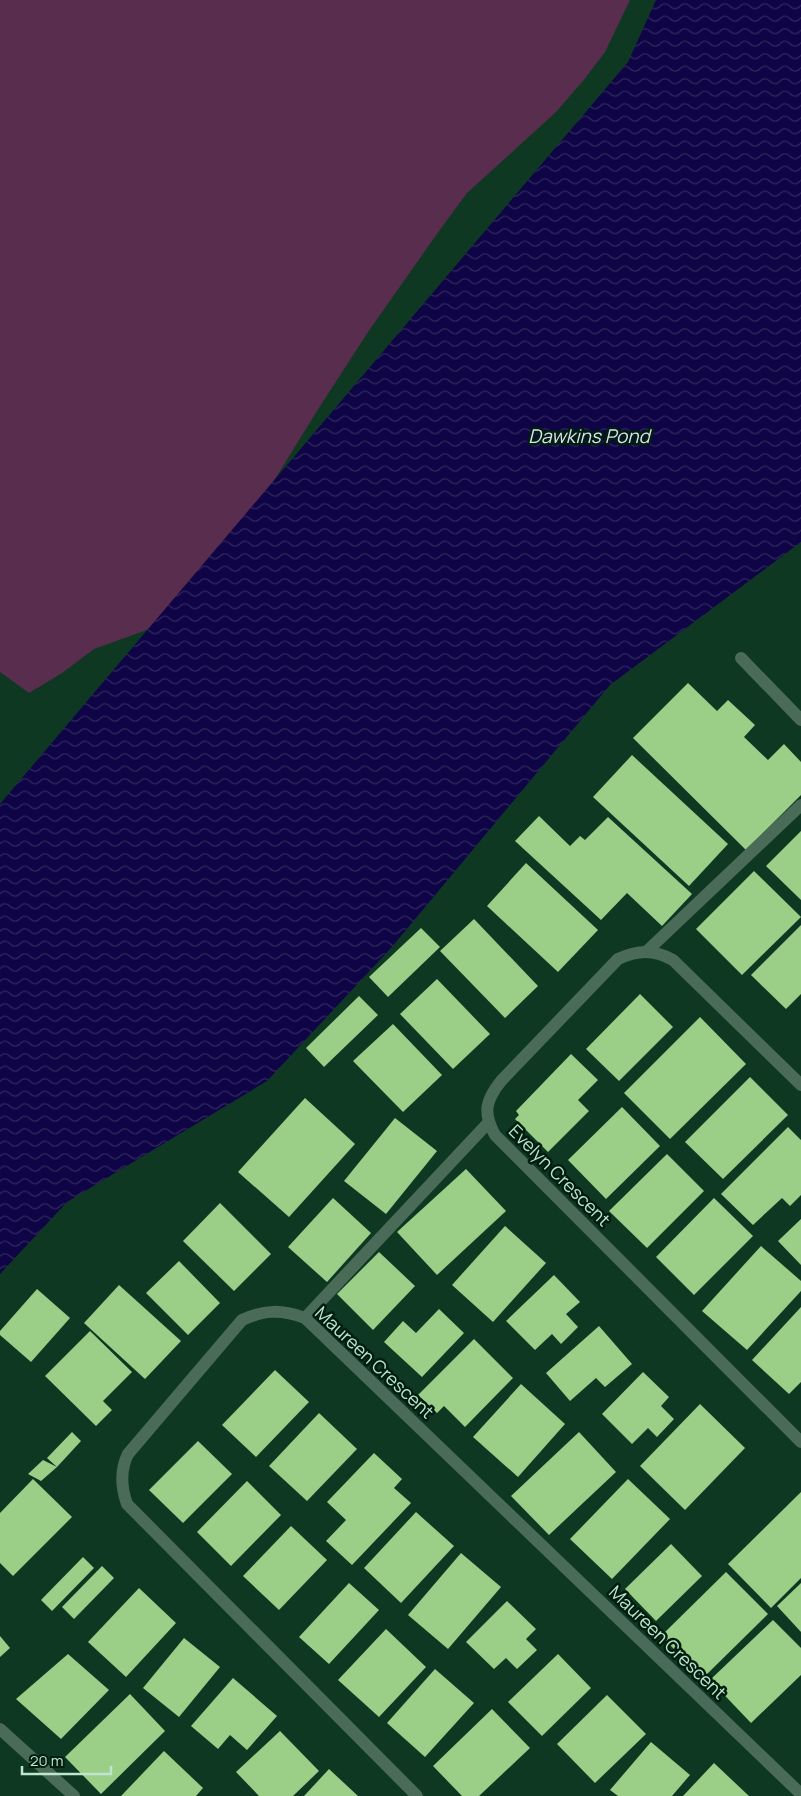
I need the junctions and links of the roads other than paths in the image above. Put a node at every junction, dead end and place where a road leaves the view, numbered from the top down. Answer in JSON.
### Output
{"nodes":[{"id":1,"x":741,"y":658,"type":"dead end"},
{"id":2,"x":801,"y":720,"type":"edge"},
{"id":3,"x":801,"y":805,"type":"edge"},
{"id":4,"x":646,"y":952,"type":"junction"},
{"id":5,"x":801,"y":1085,"type":"edge"},
{"id":6,"x":488,"y":1123,"type":"junction"},
{"id":7,"x":304,"y":1318,"type":"junction"},
{"id":8,"x":801,"y":1442,"type":"edge"},
{"id":9,"x":0,"y":1729,"type":"edge"},
{"id":10,"x":801,"y":1794,"type":"edge"},
{"id":11,"x":74,"y":1796,"type":"edge"},
{"id":12,"x":417,"y":1796,"type":"edge"}],
"edges":[{"from":1,"to":2,"type":"street"},
{"from":3,"to":4,"type":"street"},
{"from":4,"to":5,"type":"street","name":"Evelyn Crescent"},
{"from":4,"to":6,"type":"street","name":"Evelyn Crescent"},
{"from":6,"to":7,"type":"street"},
{"from":6,"to":8,"type":"street","name":"Evelyn Crescent"},
{"from":7,"to":10,"type":"street","name":"Maureen Crescent"},
{"from":7,"to":12,"type":"street","name":"Maureen Crescent"},
{"from":9,"to":11,"type":"street"}]}
